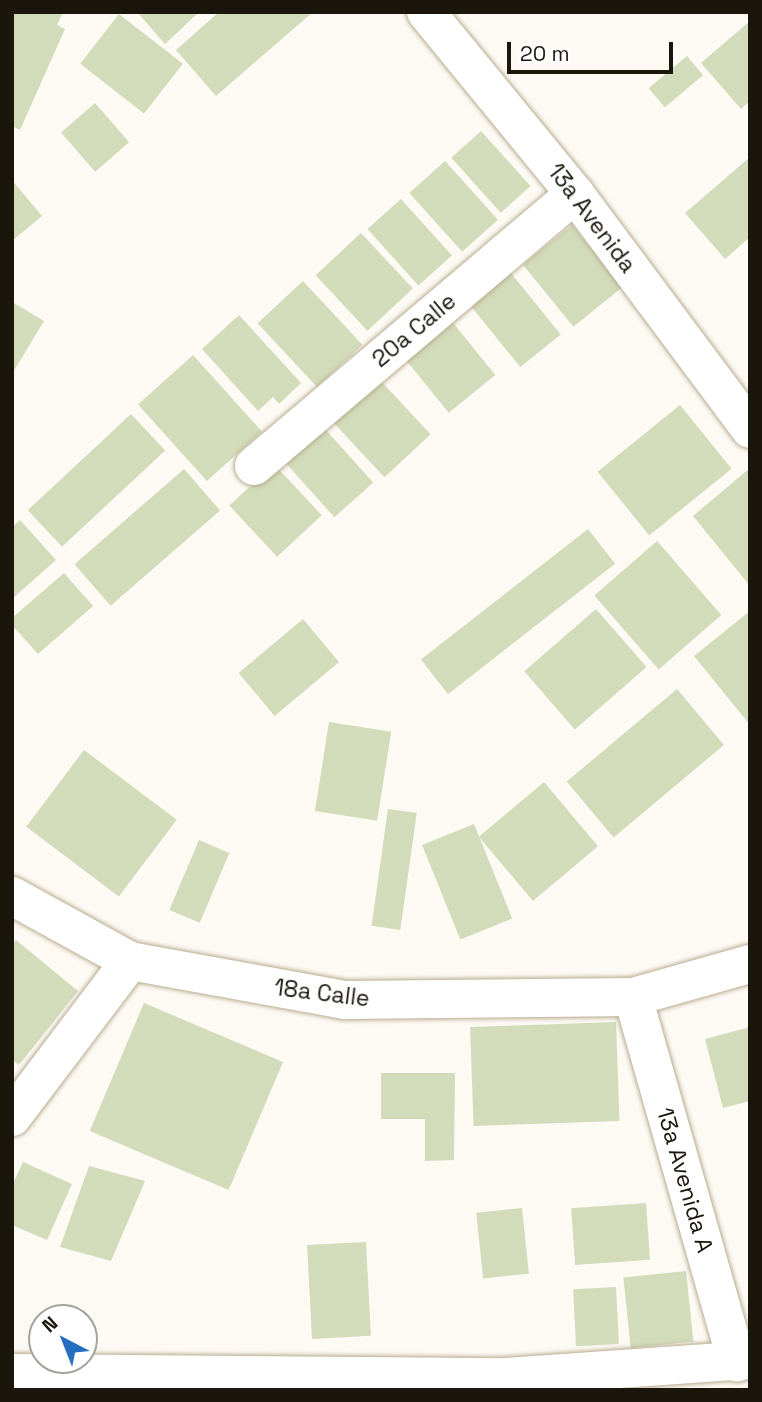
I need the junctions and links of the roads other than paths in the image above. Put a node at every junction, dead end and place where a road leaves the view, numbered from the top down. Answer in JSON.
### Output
{"nodes":[{"id":1,"x":426,"y":12,"type":"edge"},
{"id":2,"x":575,"y":194,"type":"junction"},
{"id":3,"x":750,"y":429,"type":"edge"},
{"id":4,"x":254,"y":466,"type":"dead end"},
{"id":5,"x":12,"y":896,"type":"edge"},
{"id":6,"x":130,"y":961,"type":"junction"},
{"id":7,"x":750,"y":964,"type":"edge"},
{"id":8,"x":633,"y":997,"type":"junction"},
{"id":9,"x":12,"y":1117,"type":"edge"},
{"id":10,"x":744,"y":1362,"type":"edge"},
{"id":11,"x":12,"y":1373,"type":"edge"}],
"edges":[{"from":1,"to":2,"type":"street","name":"13a Avenida"},
{"from":2,"to":3,"type":"street","name":"13a Avenida"},
{"from":2,"to":4,"type":"street","name":"20a Calle"},
{"from":5,"to":6,"type":"street","name":"18a Calle"},
{"from":6,"to":8,"type":"street","name":"18a Calle"},
{"from":6,"to":9,"type":"street"},
{"from":7,"to":8,"type":"street","name":"18a Calle"},
{"from":8,"to":10,"type":"street","name":"13a Avenida A"},
{"from":10,"to":11,"type":"street"}]}
